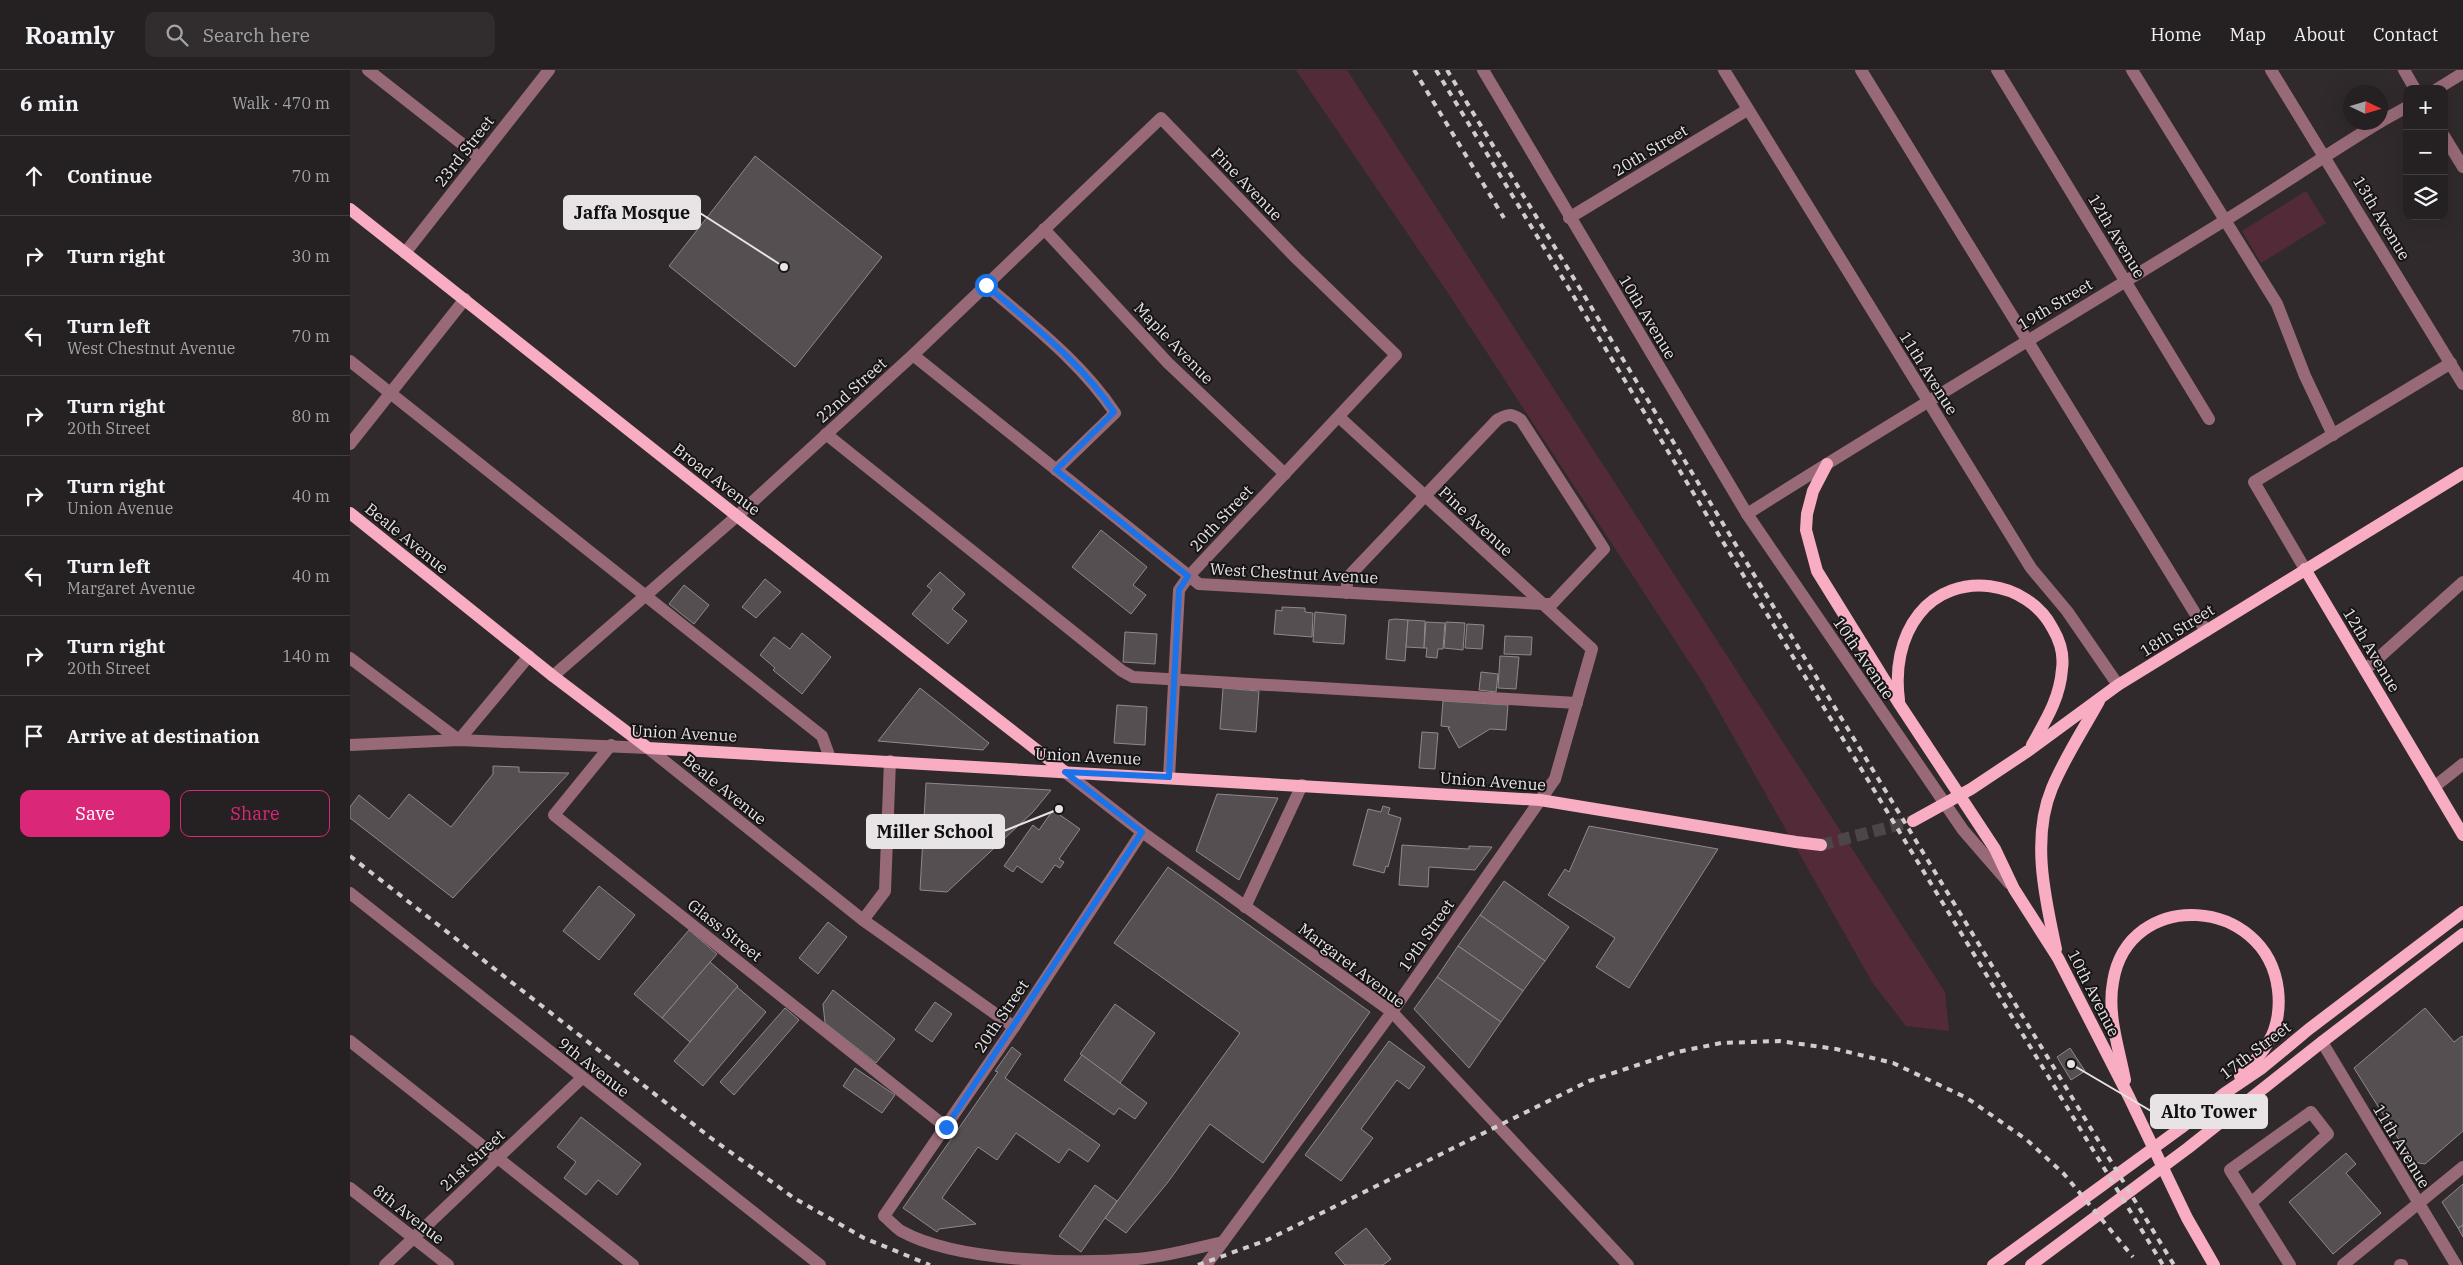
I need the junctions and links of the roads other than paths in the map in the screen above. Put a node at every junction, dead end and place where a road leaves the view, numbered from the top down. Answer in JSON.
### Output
{"nodes":[{"id":1,"x":368,"y":70,"type":"edge"},
{"id":2,"x":549,"y":70,"type":"edge"},
{"id":3,"x":1483,"y":70,"type":"edge"},
{"id":4,"x":1724,"y":70,"type":"edge"},
{"id":5,"x":1861,"y":70,"type":"edge"},
{"id":6,"x":1997,"y":70,"type":"edge"},
{"id":7,"x":2132,"y":70,"type":"edge"},
{"id":8,"x":2271,"y":70,"type":"edge"},
{"id":9,"x":2404,"y":70,"type":"edge"},
{"id":10,"x":2463,"y":74,"type":"edge"},
{"id":11,"x":2413,"y":85,"type":"edge"},
{"id":12,"x":2444,"y":85,"type":"edge"},
{"id":13,"x":2403,"y":109,"type":"edge"},
{"id":14,"x":1747,"y":110,"type":"junction"},
{"id":15,"x":1161,"y":118,"type":"joint"},
{"id":16,"x":2388,"y":118,"type":"edge"},
{"id":17,"x":2367,"y":130,"type":"edge"},
{"id":18,"x":2448,"y":143,"type":"edge"},
{"id":19,"x":2325,"y":155,"type":"junction"},
{"id":20,"x":480,"y":158,"type":"junction"},
{"id":21,"x":2463,"y":167,"type":"edge"},
{"id":22,"x":350,"y":209,"type":"edge"},
{"id":23,"x":1569,"y":218,"type":"junction"},
{"id":24,"x":2226,"y":220,"type":"junction"},
{"id":25,"x":1044,"y":229,"type":"junction"},
{"id":26,"x":405,"y":253,"type":"junction"},
{"id":27,"x":2125,"y":281,"type":"junction"},
{"id":28,"x":986,"y":285,"type":"junction"},
{"id":29,"x":465,"y":299,"type":"junction"},
{"id":30,"x":2027,"y":340,"type":"junction"},
{"id":31,"x":913,"y":355,"type":"junction"},
{"id":32,"x":1396,"y":355,"type":"joint"},
{"id":33,"x":350,"y":361,"type":"edge"},
{"id":34,"x":2451,"y":363,"type":"junction"},
{"id":35,"x":2463,"y":384,"type":"edge"},
{"id":36,"x":390,"y":393,"type":"junction"},
{"id":37,"x":1927,"y":400,"type":"junction"},
{"id":38,"x":1338,"y":417,"type":"junction"},
{"id":39,"x":2209,"y":420,"type":"dead end"},
{"id":40,"x":826,"y":434,"type":"junction"},
{"id":41,"x":2333,"y":435,"type":"junction"},
{"id":42,"x":350,"y":444,"type":"edge"},
{"id":43,"x":1827,"y":464,"type":"junction"},
{"id":44,"x":1056,"y":470,"type":"junction"},
{"id":45,"x":2463,"y":473,"type":"edge"},
{"id":46,"x":1285,"y":474,"type":"junction"},
{"id":47,"x":1424,"y":496,"type":"junction"},
{"id":48,"x":350,"y":513,"type":"edge"},
{"id":49,"x":1747,"y":514,"type":"junction"},
{"id":50,"x":737,"y":516,"type":"junction"},
{"id":51,"x":2305,"y":569,"type":"junction"},
{"id":52,"x":1188,"y":576,"type":"junction"},
{"id":53,"x":2463,"y":582,"type":"edge"},
{"id":54,"x":1346,"y":593,"type":"junction"},
{"id":55,"x":645,"y":596,"type":"junction"},
{"id":56,"x":1542,"y":604,"type":"junction"},
{"id":57,"x":2206,"y":631,"type":"junction"},
{"id":58,"x":1592,"y":649,"type":"joint"},
{"id":59,"x":529,"y":656,"type":"junction"},
{"id":60,"x":350,"y":658,"type":"edge"},
{"id":61,"x":2365,"y":670,"type":"junction"},
{"id":62,"x":553,"y":676,"type":"junction"},
{"id":63,"x":1174,"y":679,"type":"junction"},
{"id":64,"x":2118,"y":685,"type":"junction"},
{"id":65,"x":2102,"y":697,"type":"junction"},
{"id":66,"x":1577,"y":703,"type":"junction"},
{"id":67,"x":1900,"y":705,"type":"junction"},
{"id":68,"x":459,"y":740,"type":"junction"},
{"id":69,"x":350,"y":745,"type":"edge"},
{"id":70,"x":611,"y":745,"type":"junction"},
{"id":71,"x":648,"y":748,"type":"junction"},
{"id":72,"x":2028,"y":751,"type":"junction"},
{"id":73,"x":830,"y":758,"type":"junction"},
{"id":74,"x":890,"y":761,"type":"junction"},
{"id":75,"x":2463,"y":764,"type":"edge"},
{"id":76,"x":1065,"y":772,"type":"junction"},
{"id":77,"x":1169,"y":777,"type":"junction"},
{"id":78,"x":1302,"y":784,"type":"junction"},
{"id":79,"x":2434,"y":787,"type":"junction"},
{"id":80,"x":1540,"y":800,"type":"junction"},
{"id":81,"x":1913,"y":821,"type":"tunnel mouth"},
{"id":82,"x":1142,"y":832,"type":"junction"},
{"id":83,"x":2463,"y":835,"type":"edge"},
{"id":84,"x":1821,"y":844,"type":"tunnel mouth"},
{"id":85,"x":2014,"y":889,"type":"junction"},
{"id":86,"x":350,"y":892,"type":"edge"},
{"id":87,"x":1245,"y":907,"type":"junction"},
{"id":88,"x":2463,"y":912,"type":"edge"},
{"id":89,"x":863,"y":920,"type":"junction"},
{"id":90,"x":2463,"y":934,"type":"edge"},
{"id":91,"x":2058,"y":958,"type":"junction"},
{"id":92,"x":1392,"y":1012,"type":"junction"},
{"id":93,"x":1014,"y":1027,"type":"junction"},
{"id":94,"x":350,"y":1041,"type":"edge"},
{"id":95,"x":2322,"y":1042,"type":"junction"},
{"id":96,"x":582,"y":1078,"type":"junction"},
{"id":97,"x":2225,"y":1093,"type":"junction"},
{"id":98,"x":2129,"y":1096,"type":"junction"},
{"id":99,"x":946,"y":1127,"type":"junction"},
{"id":100,"x":497,"y":1160,"type":"junction"},
{"id":101,"x":2463,"y":1167,"type":"edge"},
{"id":102,"x":350,"y":1188,"type":"edge"},
{"id":103,"x":2251,"y":1203,"type":"junction"},
{"id":104,"x":2418,"y":1205,"type":"junction"},
{"id":105,"x":414,"y":1238,"type":"junction"},
{"id":106,"x":1223,"y":1242,"type":"junction"},
{"id":107,"x":2034,"y":1263,"type":"edge"},
{"id":108,"x":385,"y":1265,"type":"edge"},
{"id":109,"x":448,"y":1265,"type":"edge"},
{"id":110,"x":633,"y":1265,"type":"edge"},
{"id":111,"x":820,"y":1265,"type":"edge"},
{"id":112,"x":1206,"y":1265,"type":"edge"},
{"id":113,"x":1628,"y":1265,"type":"edge"},
{"id":114,"x":1993,"y":1265,"type":"edge"},
{"id":115,"x":2214,"y":1265,"type":"edge"},
{"id":116,"x":2290,"y":1265,"type":"edge"},
{"id":117,"x":2344,"y":1265,"type":"edge"},
{"id":118,"x":2456,"y":1265,"type":"edge"}],
"edges":[{"from":1,"to":20,"type":"street"},
{"from":2,"to":20,"type":"street","name":"23rd Street"},
{"from":3,"to":23,"type":"street","name":"10th Avenue"},
{"from":4,"to":14,"type":"street","name":"11th Avenue"},
{"from":5,"to":30,"type":"street"},
{"from":6,"to":27,"type":"street","name":"12th Avenue"},
{"from":7,"to":24,"type":"street"},
{"from":8,"to":19,"type":"street","name":"13th Avenue"},
{"from":9,"to":11,"type":"street"},
{"from":10,"to":12,"type":"street"},
{"from":13,"to":16,"type":"street","name":"19th Street"},
{"from":14,"to":23,"type":"street","name":"20th Street"},
{"from":14,"to":37,"type":"street","name":"11th Avenue"},
{"from":15,"to":25,"type":"street","name":"22nd Street"},
{"from":15,"to":32,"type":"street","name":"Pine Avenue"},
{"from":17,"to":19,"type":"street","name":"19th Street"},
{"from":18,"to":21,"type":"street"},
{"from":19,"to":24,"type":"street","name":"19th Street"},
{"from":19,"to":34,"type":"street","name":"13th Avenue"},
{"from":20,"to":26,"type":"street","name":"23rd Street"},
{"from":22,"to":26,"type":"main road","name":"Broad Avenue"},
{"from":23,"to":49,"type":"street","name":"10th Avenue"},
{"from":24,"to":27,"type":"street","name":"19th Street"},
{"from":24,"to":41,"type":"street"},
{"from":25,"to":28,"type":"street","name":"22nd Street"},
{"from":25,"to":46,"type":"street","name":"Maple Avenue"},
{"from":26,"to":29,"type":"main road","name":"Broad Avenue"},
{"from":27,"to":30,"type":"street","name":"19th Street"},
{"from":27,"to":39,"type":"street","name":"12th Avenue"},
{"from":28,"to":31,"type":"street","name":"22nd Street"},
{"from":28,"to":44,"type":"street"},
{"from":29,"to":36,"type":"street"},
{"from":29,"to":50,"type":"main road","name":"Broad Avenue"},
{"from":30,"to":37,"type":"street","name":"19th Street"},
{"from":30,"to":57,"type":"street"},
{"from":31,"to":40,"type":"street","name":"22nd Street"},
{"from":31,"to":44,"type":"street","name":"West Chestnut Avenue"},
{"from":32,"to":38,"type":"street","name":"20th Street"},
{"from":33,"to":36,"type":"street"},
{"from":34,"to":35,"type":"street","name":"13th Avenue"},
{"from":34,"to":41,"type":"street"},
{"from":36,"to":42,"type":"street"},
{"from":36,"to":55,"type":"street"},
{"from":37,"to":43,"type":"street","name":"19th Street"},
{"from":37,"to":64,"type":"street","name":"11th Avenue"},
{"from":38,"to":46,"type":"street","name":"20th Street"},
{"from":38,"to":47,"type":"street","name":"Pine Avenue"},
{"from":40,"to":50,"type":"street","name":"22nd Street"},
{"from":40,"to":63,"type":"street"},
{"from":41,"to":51,"type":"street","name":"12th Avenue"},
{"from":43,"to":49,"type":"street","name":"19th Street"},
{"from":43,"to":67,"type":"main road"},
{"from":44,"to":52,"type":"street","name":"West Chestnut Avenue"},
{"from":45,"to":51,"type":"main road","name":"18th Street"},
{"from":46,"to":52,"type":"street","name":"20th Street"},
{"from":47,"to":54,"type":"street"},
{"from":47,"to":56,"type":"street","name":"Pine Avenue"},
{"from":47,"to":56,"type":"street"},
{"from":48,"to":59,"type":"main road","name":"Beale Avenue"},
{"from":49,"to":85,"type":"street","name":"10th Avenue"},
{"from":50,"to":55,"type":"street","name":"22nd Street"},
{"from":50,"to":76,"type":"main road","name":"Broad Avenue"},
{"from":51,"to":57,"type":"main road","name":"18th Street"},
{"from":51,"to":61,"type":"main road","name":"12th Avenue"},
{"from":52,"to":54,"type":"street","name":"West Chestnut Avenue"},
{"from":52,"to":63,"type":"street","name":"20th Street"},
{"from":53,"to":61,"type":"street"},
{"from":54,"to":56,"type":"street","name":"West Chestnut Avenue"},
{"from":55,"to":62,"type":"street","name":"22nd Street"},
{"from":55,"to":73,"type":"street"},
{"from":56,"to":58,"type":"street","name":"Pine Avenue"},
{"from":57,"to":64,"type":"main road","name":"18th Street"},
{"from":58,"to":66,"type":"street","name":"19th Street"},
{"from":59,"to":62,"type":"main road","name":"Beale Avenue"},
{"from":59,"to":68,"type":"street"},
{"from":60,"to":68,"type":"street"},
{"from":61,"to":79,"type":"main road","name":"12th Avenue"},
{"from":62,"to":71,"type":"main road","name":"Beale Avenue"},
{"from":63,"to":66,"type":"street"},
{"from":63,"to":77,"type":"street","name":"20th Street"},
{"from":64,"to":65,"type":"main road","name":"18th Street"},
{"from":65,"to":72,"type":"main road","name":"18th Street"},
{"from":65,"to":91,"type":"main road"},
{"from":66,"to":80,"type":"street","name":"19th Street"},
{"from":67,"to":72,"type":"main road"},
{"from":67,"to":85,"type":"main road"},
{"from":68,"to":69,"type":"street","name":"Union Avenue"},
{"from":68,"to":70,"type":"street","name":"Union Avenue"},
{"from":70,"to":71,"type":"street","name":"Union Avenue"},
{"from":70,"to":99,"type":"street","name":"Glass Street"},
{"from":71,"to":73,"type":"main road","name":"Union Avenue"},
{"from":71,"to":89,"type":"street","name":"Beale Avenue"},
{"from":72,"to":81,"type":"main road","name":"18th Street"},
{"from":73,"to":74,"type":"main road","name":"Union Avenue"},
{"from":74,"to":76,"type":"main road","name":"Union Avenue"},
{"from":74,"to":89,"type":"street"},
{"from":75,"to":79,"type":"street"},
{"from":76,"to":77,"type":"main road","name":"Union Avenue"},
{"from":76,"to":82,"type":"street","name":"Margaret Avenue"},
{"from":77,"to":78,"type":"main road","name":"Union Avenue"},
{"from":78,"to":80,"type":"main road","name":"Union Avenue"},
{"from":78,"to":87,"type":"street"},
{"from":79,"to":83,"type":"main road","name":"12th Avenue"},
{"from":80,"to":84,"type":"main road","name":"Union Avenue"},
{"from":80,"to":92,"type":"street","name":"19th Street"},
{"from":82,"to":87,"type":"street","name":"Margaret Avenue"},
{"from":82,"to":93,"type":"street","name":"20th Street"},
{"from":85,"to":91,"type":"main road","name":"10th Avenue"},
{"from":86,"to":96,"type":"street","name":"9th Avenue"},
{"from":87,"to":92,"type":"street","name":"Margaret Avenue"},
{"from":88,"to":97,"type":"main road","name":"17th Street"},
{"from":89,"to":93,"type":"street","name":"Beale Avenue"},
{"from":90,"to":95,"type":"main road","name":"17th Street"},
{"from":91,"to":98,"type":"main road","name":"10th Avenue"},
{"from":92,"to":106,"type":"street","name":"19th Street"},
{"from":92,"to":113,"type":"street","name":"Margaret Avenue"},
{"from":93,"to":99,"type":"street","name":"20th Street"},
{"from":94,"to":100,"type":"street"},
{"from":95,"to":104,"type":"street","name":"11th Avenue"},
{"from":95,"to":107,"type":"main road","name":"17th Street"},
{"from":96,"to":100,"type":"street","name":"21st Street"},
{"from":96,"to":111,"type":"street","name":"9th Avenue"},
{"from":97,"to":98,"type":"main road"},
{"from":97,"to":114,"type":"main road","name":"17th Street"},
{"from":98,"to":115,"type":"main road","name":"10th Avenue"},
{"from":99,"to":106,"type":"street","name":"20th Street"},
{"from":100,"to":105,"type":"street","name":"21st Street"},
{"from":100,"to":110,"type":"street"},
{"from":101,"to":104,"type":"street"},
{"from":102,"to":105,"type":"street","name":"8th Avenue"},
{"from":103,"to":103,"type":"street"},
{"from":103,"to":116,"type":"street"},
{"from":104,"to":117,"type":"street"},
{"from":104,"to":118,"type":"street","name":"11th Avenue"},
{"from":105,"to":108,"type":"street","name":"21st Street"},
{"from":105,"to":109,"type":"street","name":"8th Avenue"},
{"from":106,"to":112,"type":"street","name":"19th Street"}]}
